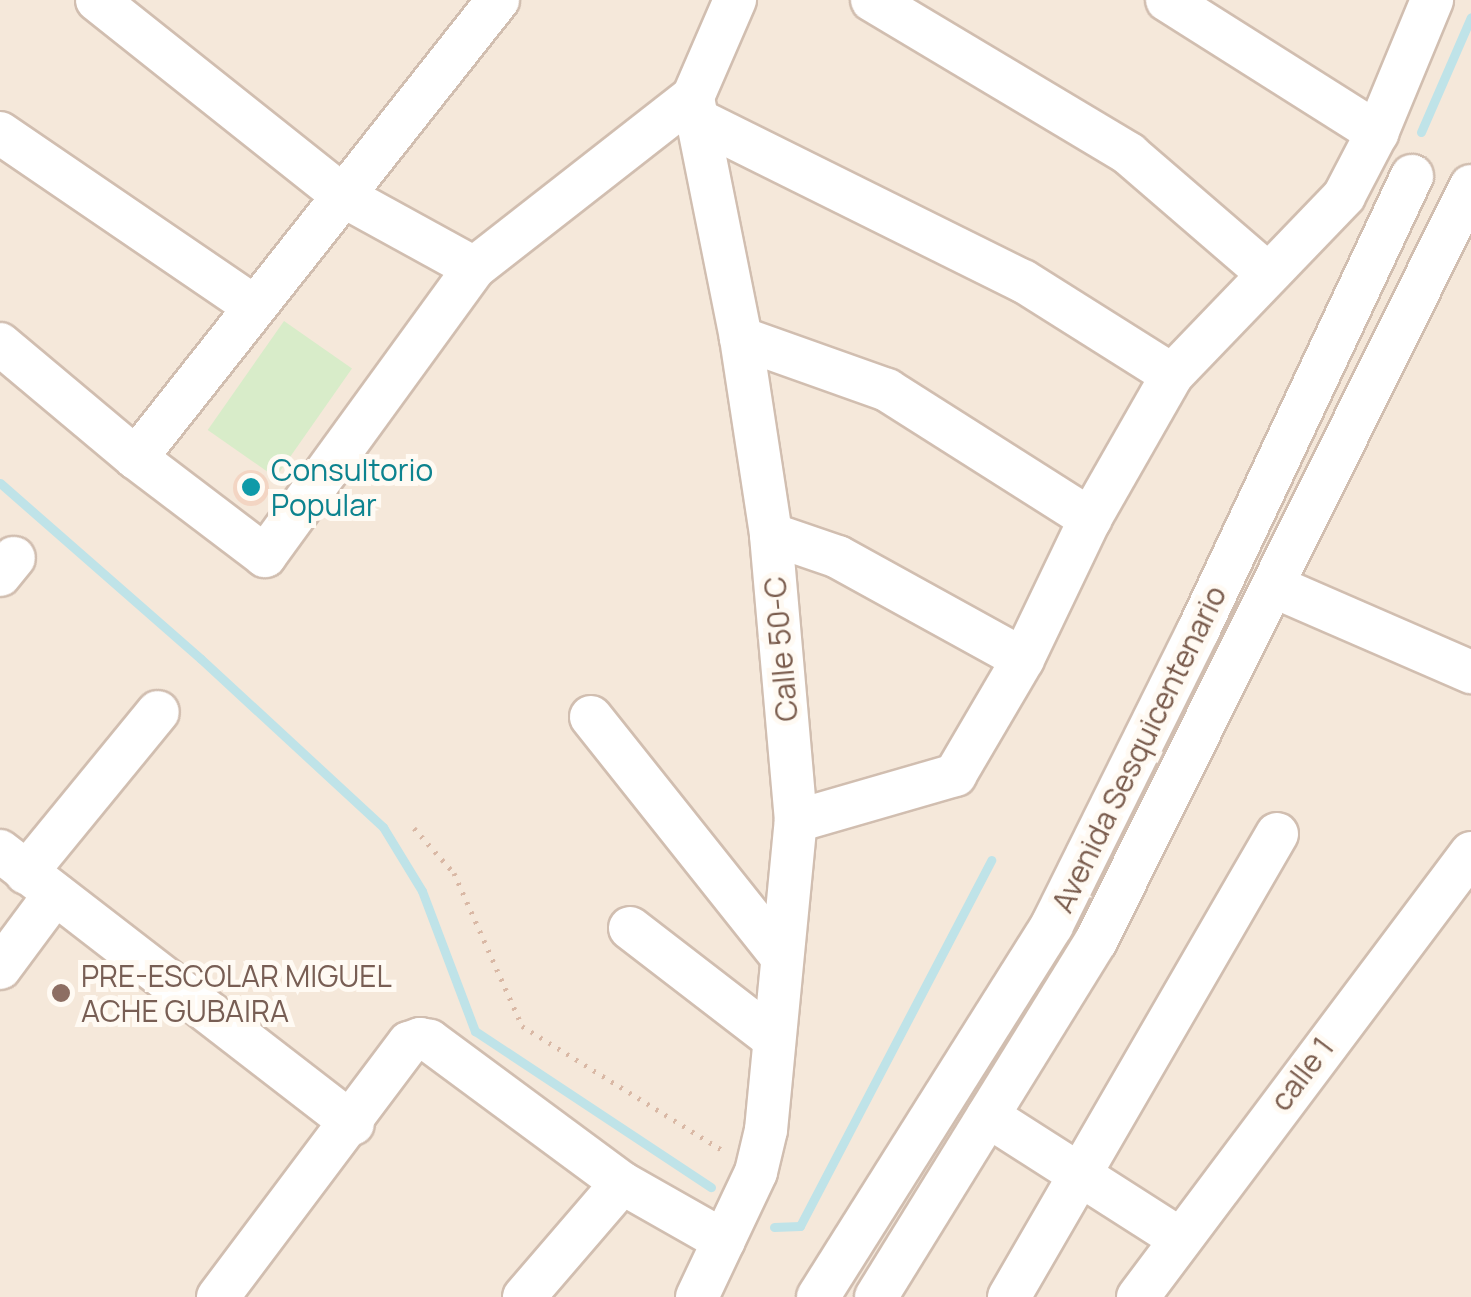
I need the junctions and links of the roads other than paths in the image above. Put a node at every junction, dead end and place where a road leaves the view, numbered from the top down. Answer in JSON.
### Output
{"nodes":[{"id":1,"x":97,"y":0,"type":"edge"},
{"id":2,"x":498,"y":0,"type":"edge"},
{"id":3,"x":734,"y":0,"type":"edge"},
{"id":4,"x":872,"y":0,"type":"edge"},
{"id":5,"x":1167,"y":0,"type":"edge"},
{"id":6,"x":1432,"y":0,"type":"edge"},
{"id":7,"x":696,"y":109,"type":"junction"},
{"id":8,"x":0,"y":132,"type":"edge"},
{"id":9,"x":1364,"y":157,"type":"junction"},
{"id":10,"x":1405,"y":191,"type":"junction"},
{"id":11,"x":345,"y":196,"type":"junction"},
{"id":12,"x":1466,"y":211,"type":"edge"},
{"id":13,"x":474,"y":268,"type":"junction"},
{"id":14,"x":1267,"y":273,"type":"junction"},
{"id":15,"x":254,"y":306,"type":"junction"},
{"id":16,"x":741,"y":338,"type":"junction"},
{"id":17,"x":0,"y":344,"type":"edge"},
{"id":18,"x":1172,"y":374,"type":"junction"},
{"id":19,"x":136,"y":458,"type":"junction"},
{"id":20,"x":1090,"y":519,"type":"junction"},
{"id":21,"x":771,"y":534,"type":"junction"},
{"id":22,"x":1273,"y":586,"type":"junction"},
{"id":23,"x":1022,"y":659,"type":"junction"},
{"id":24,"x":1471,"y":672,"type":"edge"},
{"id":25,"x":158,"y":712,"type":"dead end"},
{"id":26,"x":591,"y":716,"type":"dead end"},
{"id":27,"x":796,"y":820,"type":"junction"},
{"id":28,"x":1277,"y":834,"type":"dead end"},
{"id":29,"x":1471,"y":854,"type":"edge"},
{"id":30,"x":27,"y":873,"type":"edge"},
{"id":31,"x":630,"y":928,"type":"dead end"},
{"id":32,"x":781,"y":956,"type":"junction"},
{"id":33,"x":0,"y":968,"type":"edge"},
{"id":34,"x":774,"y":1039,"type":"junction"},
{"id":35,"x":988,"y":1116,"type":"junction"},
{"id":36,"x":353,"y":1124,"type":"junction"},
{"id":37,"x":1082,"y":1176,"type":"junction"},
{"id":38,"x":622,"y":1182,"type":"junction"},
{"id":39,"x":1180,"y":1239,"type":"junction"},
{"id":40,"x":724,"y":1241,"type":"junction"},
{"id":41,"x":218,"y":1297,"type":"edge"},
{"id":42,"x":524,"y":1297,"type":"edge"},
{"id":43,"x":698,"y":1297,"type":"edge"},
{"id":44,"x":818,"y":1297,"type":"edge"},
{"id":45,"x":876,"y":1297,"type":"edge"},
{"id":46,"x":1008,"y":1297,"type":"edge"},
{"id":47,"x":1138,"y":1297,"type":"edge"}],
"edges":[{"from":1,"to":11,"type":"street"},
{"from":2,"to":11,"type":"street"},
{"from":3,"to":7,"type":"street"},
{"from":4,"to":14,"type":"street"},
{"from":5,"to":9,"type":"street"},
{"from":6,"to":9,"type":"street"},
{"from":7,"to":13,"type":"street"},
{"from":7,"to":16,"type":"street","name":"Calle 50-C"},
{"from":7,"to":18,"type":"street"},
{"from":8,"to":15,"type":"street"},
{"from":9,"to":10,"type":"street"},
{"from":9,"to":14,"type":"street"},
{"from":10,"to":12,"type":"street"},
{"from":10,"to":44,"type":"street","name":"Avenida Sesquicentenario"},
{"from":11,"to":13,"type":"street"},
{"from":11,"to":15,"type":"street"},
{"from":12,"to":22,"type":"street","name":"Avenida Sesquicentenario"},
{"from":13,"to":19,"type":"street"},
{"from":14,"to":18,"type":"street"},
{"from":15,"to":19,"type":"street"},
{"from":16,"to":20,"type":"street"},
{"from":16,"to":21,"type":"street","name":"Calle 50-C"},
{"from":17,"to":19,"type":"street"},
{"from":18,"to":20,"type":"street"},
{"from":20,"to":23,"type":"street"},
{"from":21,"to":23,"type":"street"},
{"from":21,"to":27,"type":"street","name":"Calle 50-C"},
{"from":22,"to":24,"type":"street"},
{"from":22,"to":35,"type":"street","name":"Avenida Sesquicentenario"},
{"from":23,"to":27,"type":"street"},
{"from":25,"to":30,"type":"street"},
{"from":26,"to":32,"type":"street"},
{"from":27,"to":32,"type":"street","name":"Calle 50-C"},
{"from":28,"to":37,"type":"street"},
{"from":29,"to":39,"type":"street","name":"calle 1"},
{"from":30,"to":33,"type":"street"},
{"from":30,"to":36,"type":"street"},
{"from":31,"to":34,"type":"street"},
{"from":32,"to":34,"type":"street","name":"Calle 50-C"},
{"from":34,"to":40,"type":"street","name":"Calle 50-C"},
{"from":35,"to":37,"type":"street"},
{"from":35,"to":45,"type":"street","name":"Avenida Sesquicentenario"},
{"from":36,"to":38,"type":"street"},
{"from":36,"to":41,"type":"street"},
{"from":37,"to":39,"type":"street"},
{"from":37,"to":46,"type":"street"},
{"from":38,"to":40,"type":"street"},
{"from":38,"to":42,"type":"street"},
{"from":39,"to":47,"type":"street","name":"calle 1"},
{"from":40,"to":43,"type":"street","name":"Calle 50-C"}]}
